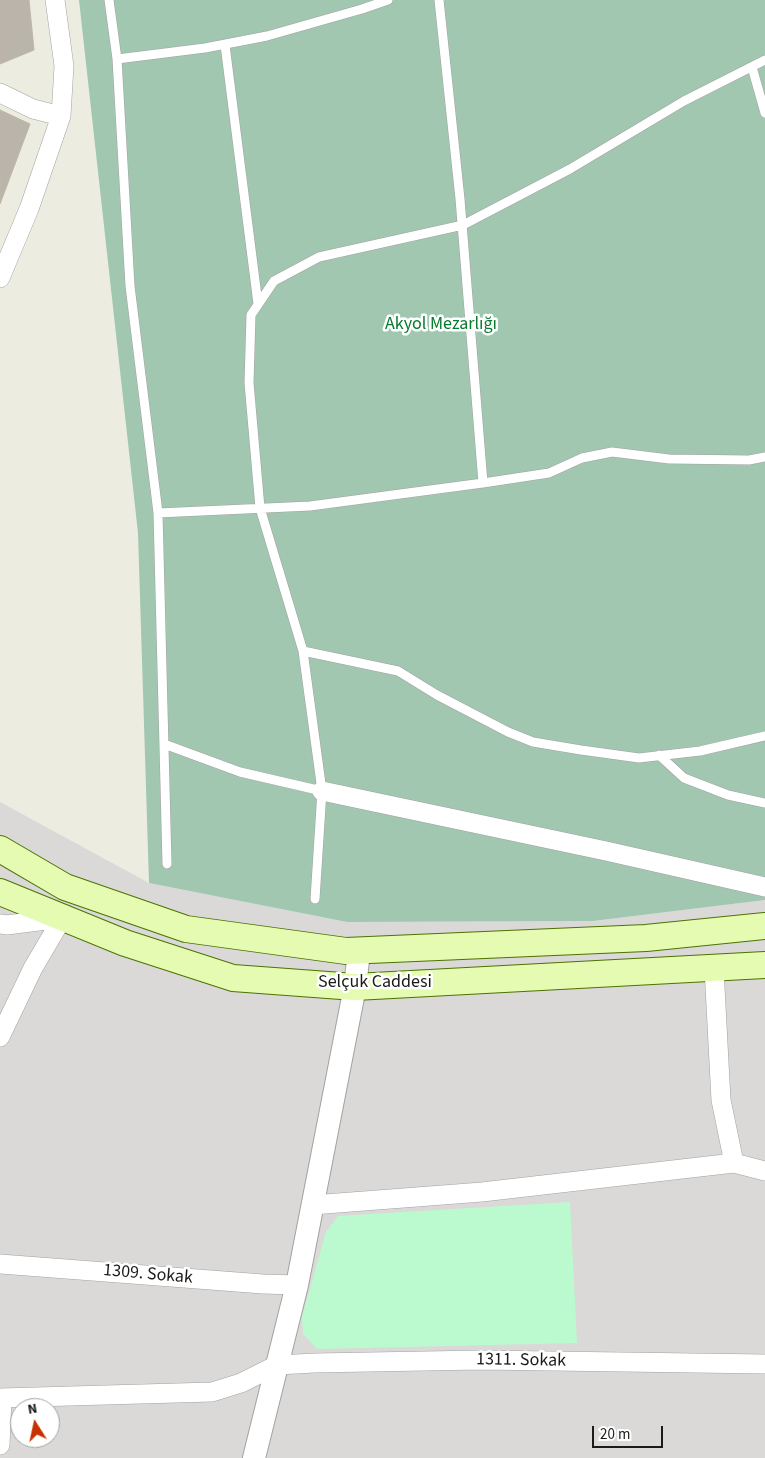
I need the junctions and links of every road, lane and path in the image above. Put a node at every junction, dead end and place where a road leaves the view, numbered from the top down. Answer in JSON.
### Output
{"nodes":[{"id":1,"x":56,"y":0,"type":"edge"},
{"id":2,"x":109,"y":0,"type":"edge"},
{"id":3,"x":388,"y":0,"type":"edge"},
{"id":4,"x":440,"y":0,"type":"edge"},
{"id":5,"x":225,"y":44,"type":"junction"},
{"id":6,"x":117,"y":59,"type":"junction"},
{"id":7,"x":765,"y":60,"type":"edge"},
{"id":8,"x":752,"y":66,"type":"junction"},
{"id":9,"x":0,"y":93,"type":"edge"},
{"id":10,"x":765,"y":113,"type":"edge"},
{"id":11,"x":61,"y":116,"type":"junction"},
{"id":12,"x":463,"y":224,"type":"junction"},
{"id":13,"x":0,"y":278,"type":"edge"},
{"id":14,"x":258,"y":304,"type":"junction"},
{"id":15,"x":765,"y":457,"type":"edge"},
{"id":16,"x":483,"y":483,"type":"junction"},
{"id":17,"x":260,"y":508,"type":"junction"},
{"id":18,"x":158,"y":513,"type":"junction"},
{"id":19,"x":303,"y":651,"type":"junction"},
{"id":20,"x":765,"y":736,"type":"edge"},
{"id":21,"x":164,"y":744,"type":"junction"},
{"id":22,"x":660,"y":755,"type":"junction"},
{"id":23,"x":322,"y":791,"type":"junction"},
{"id":24,"x":765,"y":803,"type":"edge"},
{"id":25,"x":0,"y":850,"type":"edge"},
{"id":26,"x":168,"y":864,"type":"dead end"},
{"id":27,"x":765,"y":887,"type":"edge"},
{"id":28,"x":0,"y":892,"type":"edge"},
{"id":29,"x":315,"y":899,"type":"dead end"},
{"id":30,"x":63,"y":917,"type":"junction"},
{"id":31,"x":0,"y":924,"type":"edge"},
{"id":32,"x":765,"y":926,"type":"edge"},
{"id":33,"x":359,"y":951,"type":"junction"},
{"id":34,"x":765,"y":965,"type":"edge"},
{"id":35,"x":714,"y":968,"type":"junction"},
{"id":36,"x":355,"y":986,"type":"junction"},
{"id":37,"x":0,"y":1037,"type":"edge"},
{"id":38,"x":734,"y":1163,"type":"junction"},
{"id":39,"x":765,"y":1171,"type":"edge"},
{"id":40,"x":312,"y":1205,"type":"junction"},
{"id":41,"x":0,"y":1264,"type":"edge"},
{"id":42,"x":297,"y":1285,"type":"junction"},
{"id":43,"x":765,"y":1364,"type":"edge"},
{"id":44,"x":277,"y":1365,"type":"junction"},
{"id":45,"x":1,"y":1398,"type":"edge"},
{"id":46,"x":0,"y":1445,"type":"edge"},
{"id":47,"x":254,"y":1458,"type":"edge"}],
"edges":[{"from":1,"to":11,"type":"street"},
{"from":2,"to":6,"type":"lane"},
{"from":3,"to":5,"type":"lane"},
{"from":4,"to":12,"type":"lane"},
{"from":5,"to":6,"type":"lane"},
{"from":5,"to":14,"type":"lane"},
{"from":6,"to":18,"type":"lane"},
{"from":7,"to":8,"type":"lane"},
{"from":8,"to":10,"type":"lane"},
{"from":8,"to":12,"type":"lane"},
{"from":9,"to":11,"type":"street"},
{"from":11,"to":13,"type":"street"},
{"from":12,"to":14,"type":"lane"},
{"from":12,"to":16,"type":"lane"},
{"from":14,"to":17,"type":"lane"},
{"from":15,"to":16,"type":"lane"},
{"from":16,"to":17,"type":"lane"},
{"from":17,"to":18,"type":"lane"},
{"from":17,"to":19,"type":"lane"},
{"from":18,"to":21,"type":"lane"},
{"from":19,"to":22,"type":"lane"},
{"from":19,"to":23,"type":"lane"},
{"from":20,"to":22,"type":"lane"},
{"from":21,"to":23,"type":"lane"},
{"from":21,"to":26,"type":"lane"},
{"from":22,"to":24,"type":"lane"},
{"from":23,"to":27,"type":"street"},
{"from":23,"to":29,"type":"lane"},
{"from":25,"to":33,"type":"main road"},
{"from":28,"to":30,"type":"main road","name":"Selçuk Caddesi"},
{"from":30,"to":31,"type":"street"},
{"from":30,"to":36,"type":"main road","name":"Selçuk Caddesi"},
{"from":30,"to":37,"type":"street"},
{"from":32,"to":33,"type":"main road"},
{"from":33,"to":36,"type":"street"},
{"from":34,"to":35,"type":"main road","name":"Selçuk Caddesi"},
{"from":35,"to":36,"type":"main road","name":"Selçuk Caddesi"},
{"from":35,"to":38,"type":"street"},
{"from":36,"to":40,"type":"street"},
{"from":38,"to":39,"type":"street"},
{"from":38,"to":40,"type":"street"},
{"from":40,"to":42,"type":"street"},
{"from":41,"to":42,"type":"street","name":"1309. Sokak"},
{"from":42,"to":44,"type":"street"},
{"from":43,"to":44,"type":"street","name":"1311. Sokak"},
{"from":44,"to":45,"type":"street"},
{"from":44,"to":47,"type":"street"},
{"from":45,"to":46,"type":"street"}]}
